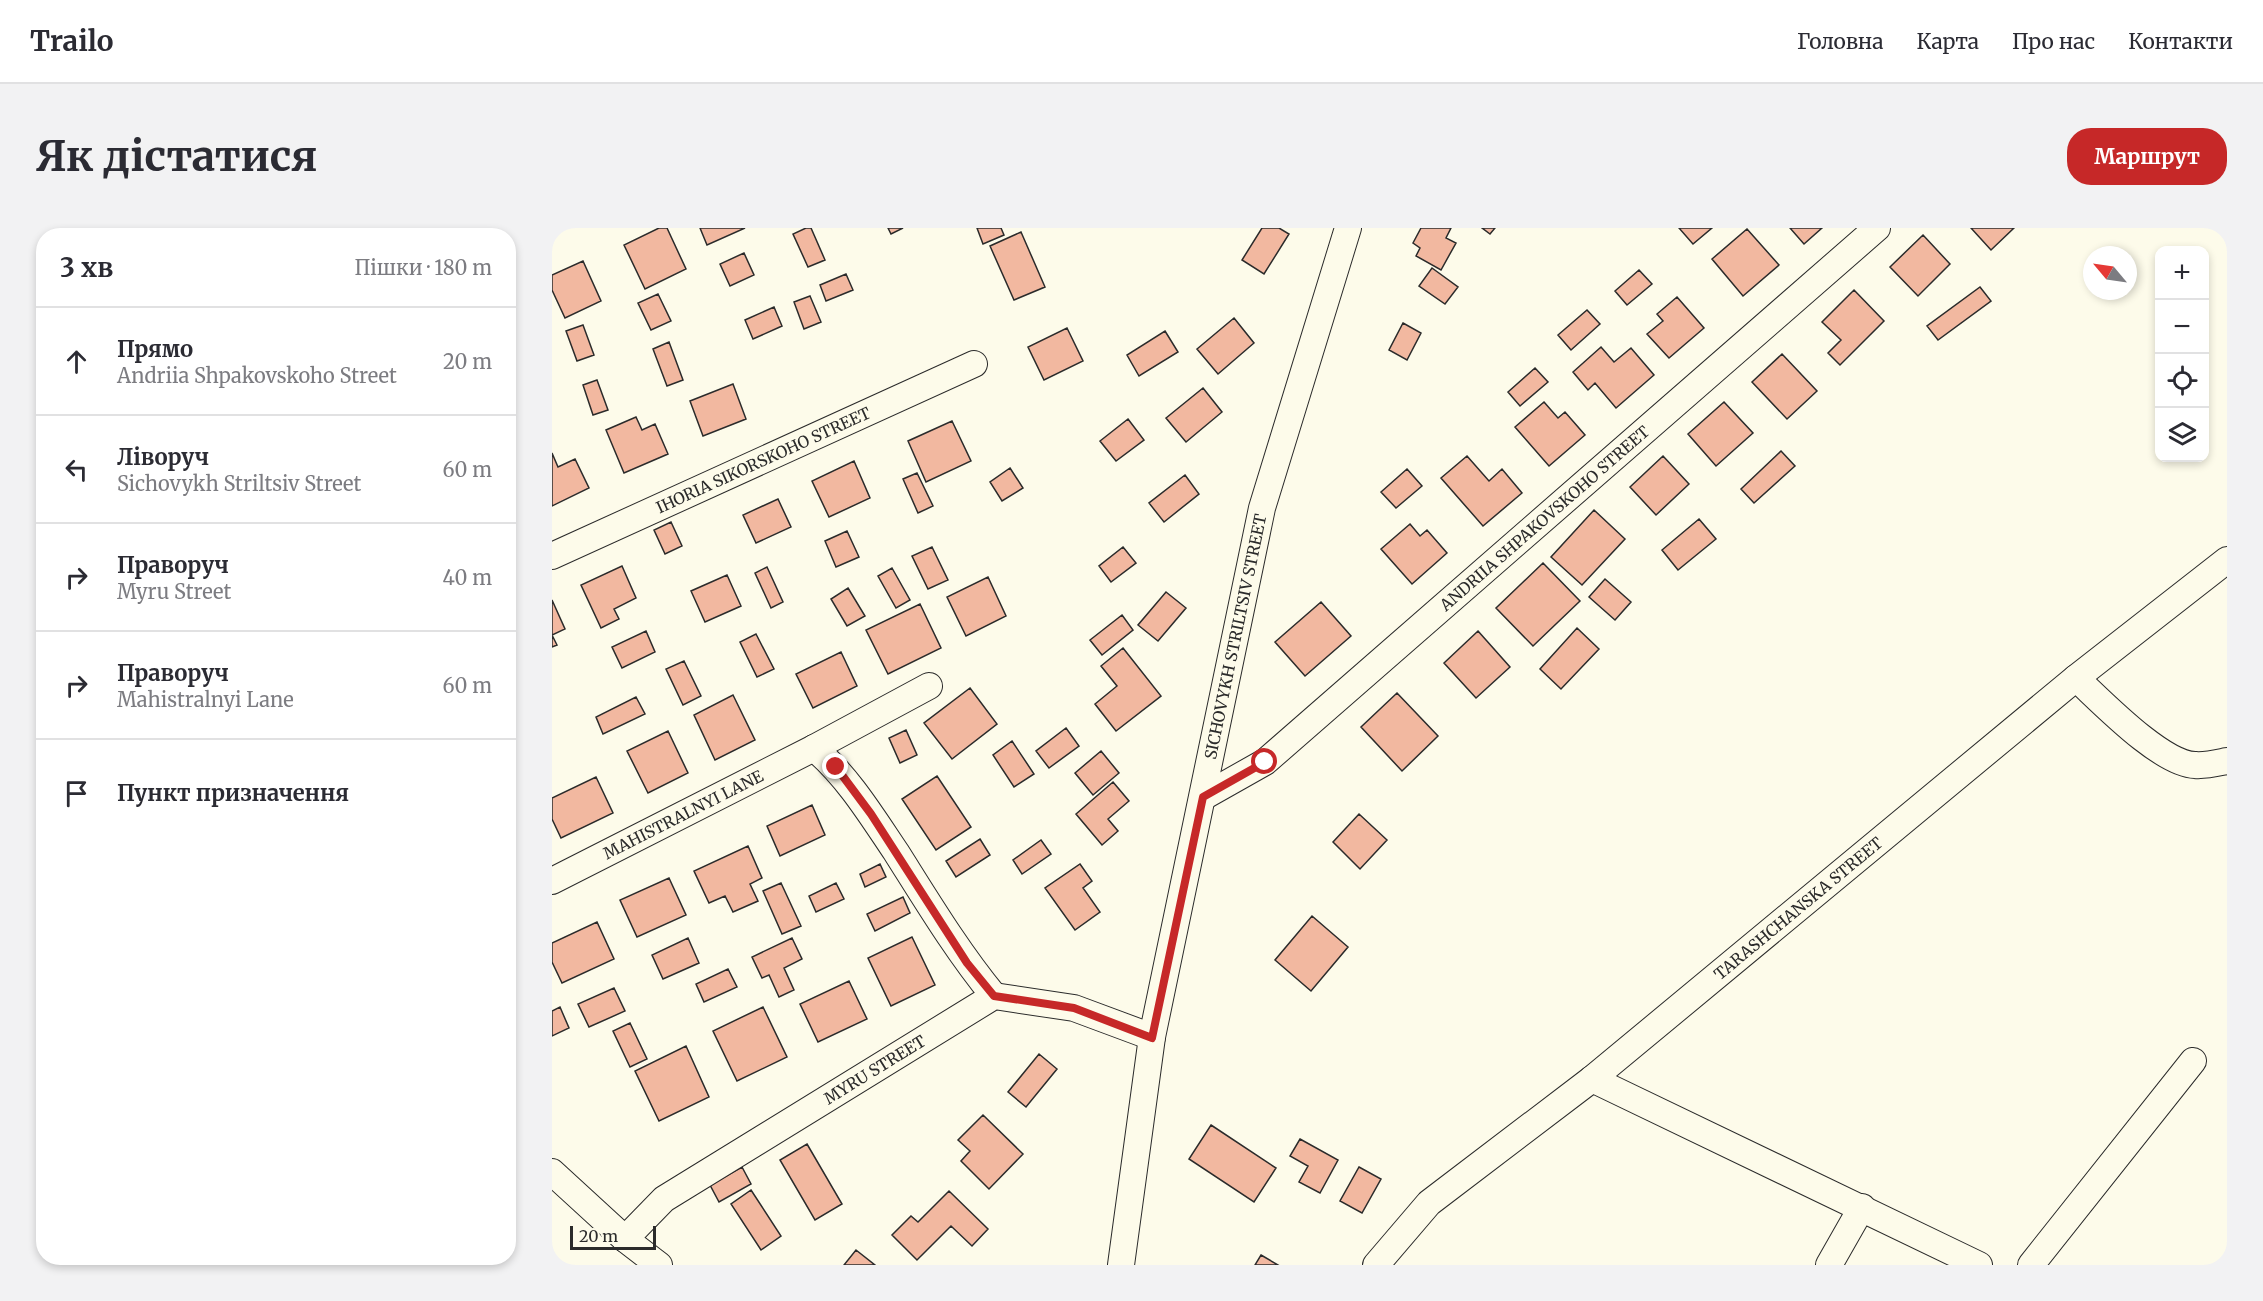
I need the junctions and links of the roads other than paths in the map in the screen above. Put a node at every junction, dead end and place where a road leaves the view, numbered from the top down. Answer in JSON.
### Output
{"nodes":[{"id":1,"x":1348,"y":228,"type":"edge"},
{"id":2,"x":1877,"y":228,"type":"edge"},
{"id":3,"x":974,"y":364,"type":"dead end"},
{"id":4,"x":552,"y":556,"type":"edge"},
{"id":5,"x":2227,"y":560,"type":"edge"},
{"id":6,"x":2076,"y":678,"type":"junction"},
{"id":7,"x":929,"y":686,"type":"dead end"},
{"id":8,"x":814,"y":748,"type":"junction"},
{"id":9,"x":2227,"y":761,"type":"edge"},
{"id":10,"x":1203,"y":797,"type":"junction"},
{"id":11,"x":552,"y":881,"type":"edge"},
{"id":12,"x":994,"y":996,"type":"junction"},
{"id":13,"x":1152,"y":1038,"type":"junction"},
{"id":14,"x":2193,"y":1061,"type":"dead end"},
{"id":15,"x":1592,"y":1078,"type":"junction"},
{"id":16,"x":552,"y":1172,"type":"edge"},
{"id":17,"x":1862,"y":1207,"type":"junction"},
{"id":18,"x":625,"y":1239,"type":"junction"},
{"id":19,"x":659,"y":1265,"type":"edge"},
{"id":20,"x":1121,"y":1265,"type":"edge"},
{"id":21,"x":1376,"y":1265,"type":"edge"},
{"id":22,"x":1829,"y":1265,"type":"edge"},
{"id":23,"x":1979,"y":1265,"type":"edge"},
{"id":24,"x":2031,"y":1265,"type":"edge"}],
"edges":[{"from":1,"to":10,"type":"street","name":"SICHOVYKH STRILTSIV STREET"},
{"from":2,"to":10,"type":"street","name":"ANDRIIA SHPAKOVSKOHO STREET"},
{"from":3,"to":4,"type":"street","name":"IHORIA SIKORSKOHO STREET"},
{"from":5,"to":6,"type":"street","name":"TARASHCHANSKA STREET"},
{"from":6,"to":9,"type":"street"},
{"from":6,"to":15,"type":"street","name":"TARASHCHANSKA STREET"},
{"from":7,"to":8,"type":"street","name":"MAHISTRALNYI LANE"},
{"from":8,"to":11,"type":"street","name":"MAHISTRALNYI LANE"},
{"from":8,"to":12,"type":"street"},
{"from":10,"to":13,"type":"street","name":"SICHOVYKH STRILTSIV STREET"},
{"from":12,"to":13,"type":"street"},
{"from":12,"to":18,"type":"street","name":"MYRU STREET"},
{"from":13,"to":20,"type":"street","name":"SICHOVYKH STRILTSIV STREET"},
{"from":14,"to":24,"type":"street"},
{"from":15,"to":17,"type":"street"},
{"from":15,"to":21,"type":"street","name":"TARASHCHANSKA STREET"},
{"from":16,"to":18,"type":"street"},
{"from":17,"to":22,"type":"street"},
{"from":17,"to":23,"type":"street"},
{"from":18,"to":19,"type":"street"}]}
